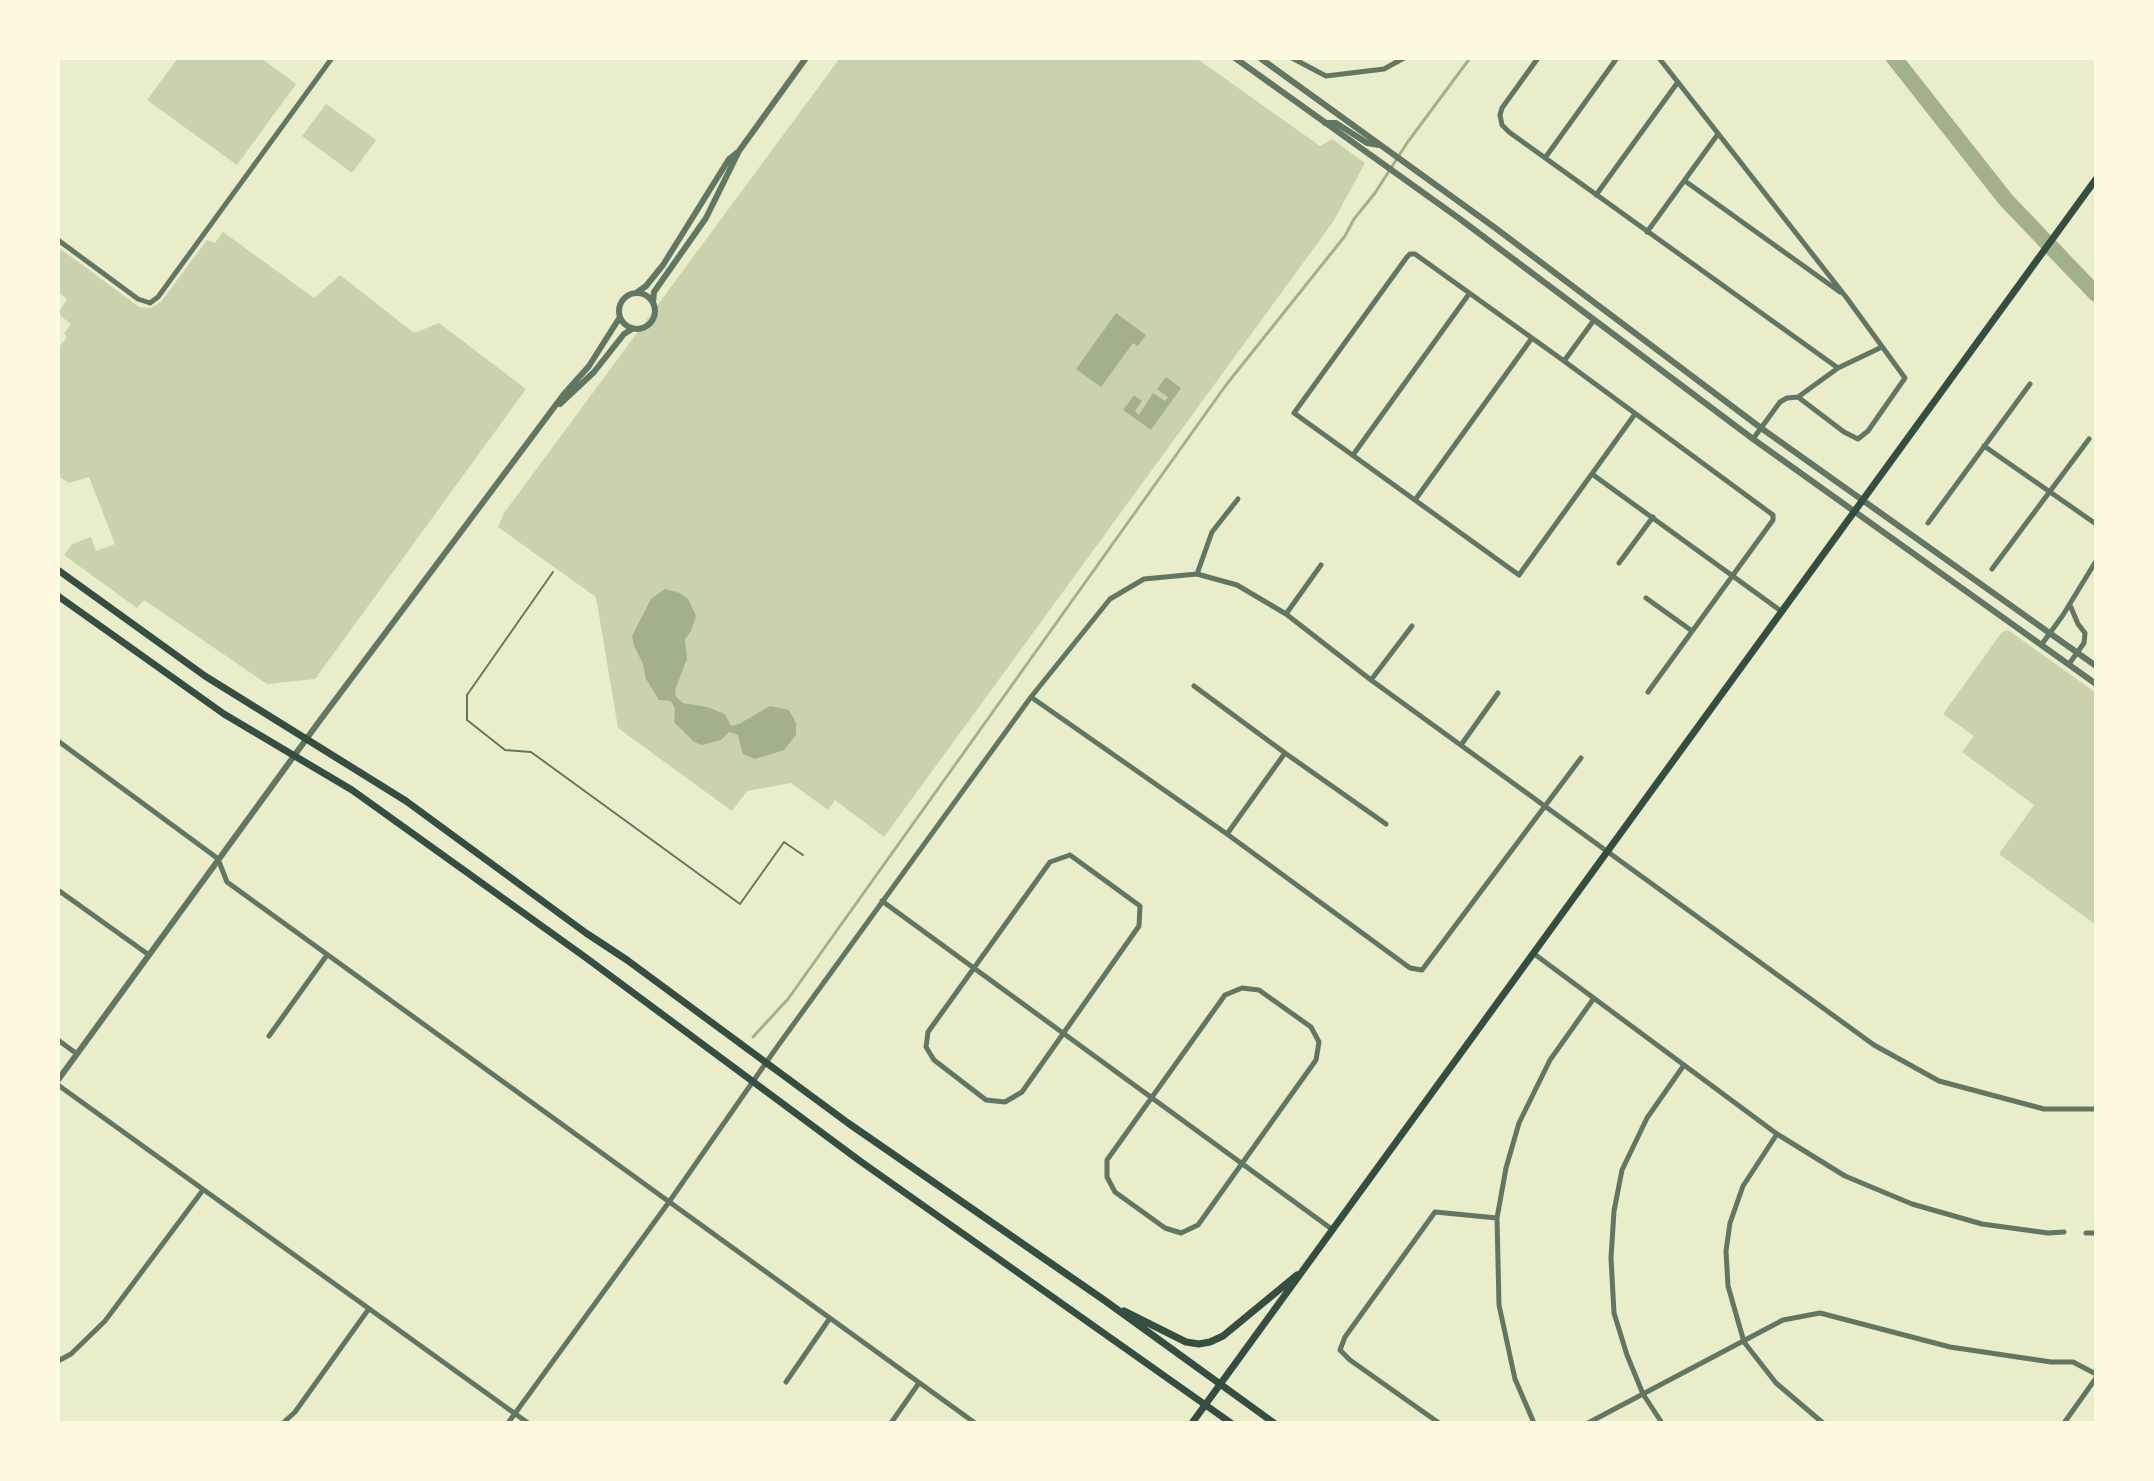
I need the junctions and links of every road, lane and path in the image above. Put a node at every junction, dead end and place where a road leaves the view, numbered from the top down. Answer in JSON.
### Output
{"nodes":[{"id":1,"x":332,"y":58,"type":"edge"},
{"id":2,"x":806,"y":58,"type":"edge"},
{"id":3,"x":1235,"y":58,"type":"edge"},
{"id":4,"x":1260,"y":58,"type":"edge"},
{"id":5,"x":1292,"y":58,"type":"edge"},
{"id":6,"x":1404,"y":58,"type":"edge"},
{"id":7,"x":1538,"y":58,"type":"edge"},
{"id":8,"x":1617,"y":58,"type":"edge"},
{"id":9,"x":1659,"y":58,"type":"edge"},
{"id":10,"x":1678,"y":82,"type":"junction"},
{"id":11,"x":1324,"y":123,"type":"junction"},
{"id":12,"x":1718,"y":134,"type":"junction"},
{"id":13,"x":1379,"y":145,"type":"junction"},
{"id":14,"x":739,"y":151,"type":"junction"},
{"id":15,"x":1545,"y":158,"type":"junction"},
{"id":16,"x":2096,"y":179,"type":"edge"},
{"id":17,"x":1685,"y":181,"type":"junction"},
{"id":18,"x":1596,"y":195,"type":"junction"},
{"id":19,"x":1647,"y":232,"type":"junction"},
{"id":20,"x":58,"y":240,"type":"edge"},
{"id":21,"x":636,"y":293,"type":"junction"},
{"id":22,"x":1469,"y":294,"type":"junction"},
{"id":23,"x":1846,"y":297,"type":"junction"},
{"id":24,"x":653,"y":303,"type":"junction"},
{"id":25,"x":620,"y":317,"type":"junction"},
{"id":26,"x":1594,"y":320,"type":"junction"},
{"id":27,"x":633,"y":328,"type":"junction"},
{"id":28,"x":1532,"y":338,"type":"junction"},
{"id":29,"x":1882,"y":347,"type":"junction"},
{"id":30,"x":1564,"y":361,"type":"junction"},
{"id":31,"x":1838,"y":368,"type":"junction"},
{"id":32,"x":2030,"y":384,"type":"dead end"},
{"id":33,"x":1798,"y":397,"type":"junction"},
{"id":34,"x":557,"y":406,"type":"junction"},
{"id":35,"x":1635,"y":414,"type":"junction"},
{"id":36,"x":1761,"y":428,"type":"junction"},
{"id":37,"x":1753,"y":439,"type":"junction"},
{"id":38,"x":2089,"y":439,"type":"dead end"},
{"id":39,"x":1984,"y":446,"type":"junction"},
{"id":40,"x":1353,"y":456,"type":"junction"},
{"id":41,"x":1592,"y":474,"type":"junction"},
{"id":42,"x":2050,"y":492,"type":"junction"},
{"id":43,"x":1238,"y":499,"type":"dead end"},
{"id":44,"x":1415,"y":500,"type":"junction"},
{"id":45,"x":1863,"y":501,"type":"junction"},
{"id":46,"x":1855,"y":511,"type":"junction"},
{"id":47,"x":1653,"y":517,"type":"junction"},
{"id":48,"x":1928,"y":523,"type":"dead end"},
{"id":49,"x":2096,"y":524,"type":"edge"},
{"id":50,"x":2096,"y":561,"type":"edge"},
{"id":51,"x":1619,"y":563,"type":"dead end"},
{"id":52,"x":1321,"y":565,"type":"dead end"},
{"id":53,"x":1992,"y":569,"type":"dead end"},
{"id":54,"x":58,"y":570,"type":"edge"},
{"id":55,"x":553,"y":572,"type":"dead end"},
{"id":56,"x":1197,"y":574,"type":"junction"},
{"id":57,"x":1733,"y":575,"type":"junction"},
{"id":58,"x":58,"y":596,"type":"edge"},
{"id":59,"x":1646,"y":598,"type":"dead end"},
{"id":60,"x":2070,"y":604,"type":"junction"},
{"id":61,"x":1781,"y":611,"type":"junction"},
{"id":62,"x":1286,"y":614,"type":"junction"},
{"id":63,"x":1412,"y":626,"type":"dead end"},
{"id":64,"x":1692,"y":631,"type":"junction"},
{"id":65,"x":2050,"y":632,"type":"junction"},
{"id":66,"x":2042,"y":644,"type":"junction"},
{"id":67,"x":2078,"y":652,"type":"junction"},
{"id":68,"x":2069,"y":664,"type":"junction"},
{"id":69,"x":2096,"y":666,"type":"edge"},
{"id":70,"x":1371,"y":680,"type":"junction"},
{"id":71,"x":2096,"y":684,"type":"edge"},
{"id":72,"x":1194,"y":686,"type":"dead end"},
{"id":73,"x":1648,"y":692,"type":"dead end"},
{"id":74,"x":1498,"y":693,"type":"dead end"},
{"id":75,"x":1031,"y":697,"type":"junction"},
{"id":76,"x":307,"y":739,"type":"junction"},
{"id":77,"x":58,"y":741,"type":"edge"},
{"id":78,"x":1461,"y":745,"type":"junction"},
{"id":79,"x":1285,"y":753,"type":"junction"},
{"id":80,"x":294,"y":756,"type":"junction"},
{"id":81,"x":1581,"y":758,"type":"dead end"},
{"id":82,"x":1545,"y":806,"type":"junction"},
{"id":83,"x":1386,"y":824,"type":"dead end"},
{"id":84,"x":1227,"y":834,"type":"junction"},
{"id":85,"x":1607,"y":850,"type":"junction"},
{"id":86,"x":803,"y":855,"type":"dead end"},
{"id":87,"x":218,"y":859,"type":"junction"},
{"id":88,"x":58,"y":890,"type":"edge"},
{"id":89,"x":882,"y":901,"type":"junction"},
{"id":90,"x":1532,"y":953,"type":"junction"},
{"id":91,"x":149,"y":955,"type":"junction"},
{"id":92,"x":327,"y":955,"type":"junction"},
{"id":93,"x":973,"y":966,"type":"junction"},
{"id":94,"x":1594,"y":998,"type":"junction"},
{"id":95,"x":1064,"y":1033,"type":"junction"},
{"id":96,"x":269,"y":1036,"type":"dead end"},
{"id":97,"x":58,"y":1040,"type":"edge"},
{"id":98,"x":77,"y":1054,"type":"junction"},
{"id":99,"x":766,"y":1062,"type":"junction"},
{"id":100,"x":1684,"y":1065,"type":"junction"},
{"id":101,"x":753,"y":1082,"type":"junction"},
{"id":102,"x":58,"y":1083,"type":"edge"},
{"id":103,"x":1152,"y":1098,"type":"junction"},
{"id":104,"x":2096,"y":1109,"type":"edge"},
{"id":105,"x":1777,"y":1134,"type":"junction"},
{"id":106,"x":1241,"y":1165,"type":"junction"},
{"id":107,"x":203,"y":1190,"type":"junction"},
{"id":108,"x":669,"y":1202,"type":"junction"},
{"id":109,"x":1497,"y":1218,"type":"junction"},
{"id":110,"x":1333,"y":1230,"type":"junction"},
{"id":111,"x":2064,"y":1232,"type":"dead end"},
{"id":112,"x":2086,"y":1233,"type":"dead end"},
{"id":113,"x":2096,"y":1233,"type":"edge"},
{"id":114,"x":1305,"y":1269,"type":"junction"},
{"id":115,"x":1104,"y":1300,"type":"junction"},
{"id":116,"x":368,"y":1310,"type":"junction"},
{"id":117,"x":830,"y":1318,"type":"junction"},
{"id":118,"x":1744,"y":1342,"type":"junction"},
{"id":119,"x":58,"y":1361,"type":"edge"},
{"id":120,"x":2096,"y":1376,"type":"edge"},
{"id":121,"x":786,"y":1382,"type":"dead end"},
{"id":122,"x":919,"y":1383,"type":"junction"},
{"id":123,"x":1221,"y":1385,"type":"junction"},
{"id":124,"x":1643,"y":1394,"type":"junction"},
{"id":125,"x":1206,"y":1406,"type":"junction"},
{"id":126,"x":515,"y":1413,"type":"junction"},
{"id":127,"x":971,"y":1422,"type":"edge"},
{"id":128,"x":283,"y":1423,"type":"edge"},
{"id":129,"x":508,"y":1423,"type":"edge"},
{"id":130,"x":528,"y":1423,"type":"edge"},
{"id":131,"x":891,"y":1423,"type":"edge"},
{"id":132,"x":1192,"y":1423,"type":"edge"},
{"id":133,"x":1231,"y":1423,"type":"edge"},
{"id":134,"x":1274,"y":1423,"type":"edge"},
{"id":135,"x":1439,"y":1423,"type":"edge"},
{"id":136,"x":1534,"y":1423,"type":"edge"},
{"id":137,"x":1588,"y":1423,"type":"edge"},
{"id":138,"x":1662,"y":1423,"type":"edge"},
{"id":139,"x":1823,"y":1423,"type":"edge"},
{"id":140,"x":2064,"y":1423,"type":"edge"}],
"edges":[{"from":1,"to":20,"type":"street"},
{"from":2,"to":14,"type":"street"},
{"from":3,"to":11,"type":"street"},
{"from":4,"to":13,"type":"street"},
{"from":5,"to":6,"type":"street"},
{"from":7,"to":15,"type":"street"},
{"from":8,"to":15,"type":"street"},
{"from":9,"to":10,"type":"street"},
{"from":10,"to":12,"type":"street"},
{"from":10,"to":18,"type":"street"},
{"from":11,"to":13,"type":"street"},
{"from":11,"to":26,"type":"street"},
{"from":12,"to":17,"type":"street"},
{"from":12,"to":23,"type":"street"},
{"from":13,"to":36,"type":"street"},
{"from":14,"to":21,"type":"street"},
{"from":14,"to":24,"type":"street"},
{"from":15,"to":18,"type":"street"},
{"from":16,"to":45,"type":"main road"},
{"from":17,"to":19,"type":"street"},
{"from":17,"to":23,"type":"street"},
{"from":18,"to":19,"type":"street"},
{"from":19,"to":31,"type":"street"},
{"from":21,"to":24,"type":"street"},
{"from":21,"to":25,"type":"street"},
{"from":22,"to":28,"type":"street"},
{"from":22,"to":40,"type":"street"},
{"from":22,"to":40,"type":"street"},
{"from":23,"to":29,"type":"street"},
{"from":24,"to":27,"type":"street"},
{"from":25,"to":27,"type":"street"},
{"from":25,"to":34,"type":"street"},
{"from":26,"to":30,"type":"street"},
{"from":26,"to":37,"type":"street"},
{"from":27,"to":34,"type":"street"},
{"from":28,"to":30,"type":"street"},
{"from":28,"to":44,"type":"street"},
{"from":29,"to":31,"type":"street"},
{"from":29,"to":33,"type":"street"},
{"from":30,"to":35,"type":"street"},
{"from":31,"to":33,"type":"street"},
{"from":32,"to":39,"type":"street"},
{"from":33,"to":36,"type":"street"},
{"from":34,"to":76,"type":"street"},
{"from":35,"to":41,"type":"street"},
{"from":35,"to":57,"type":"street"},
{"from":36,"to":37,"type":"street"},
{"from":36,"to":45,"type":"street"},
{"from":37,"to":46,"type":"street"},
{"from":38,"to":42,"type":"street"},
{"from":39,"to":42,"type":"street"},
{"from":39,"to":48,"type":"street"},
{"from":40,"to":44,"type":"street"},
{"from":41,"to":44,"type":"street"},
{"from":41,"to":47,"type":"street"},
{"from":42,"to":49,"type":"street"},
{"from":42,"to":53,"type":"street"},
{"from":43,"to":56,"type":"street"},
{"from":45,"to":46,"type":"main road"},
{"from":45,"to":65,"type":"street"},
{"from":46,"to":61,"type":"main road"},
{"from":46,"to":66,"type":"street"},
{"from":47,"to":51,"type":"street"},
{"from":47,"to":57,"type":"street"},
{"from":50,"to":60,"type":"street"},
{"from":52,"to":62,"type":"street"},
{"from":54,"to":76,"type":"main road"},
{"from":55,"to":86,"type":"lane"},
{"from":56,"to":62,"type":"street"},
{"from":56,"to":75,"type":"street"},
{"from":57,"to":61,"type":"street"},
{"from":57,"to":64,"type":"street"},
{"from":58,"to":80,"type":"main road"},
{"from":59,"to":64,"type":"street"},
{"from":60,"to":65,"type":"street"},
{"from":60,"to":67,"type":"street"},
{"from":61,"to":85,"type":"main road"},
{"from":62,"to":70,"type":"street"},
{"from":63,"to":70,"type":"street"},
{"from":64,"to":73,"type":"street"},
{"from":65,"to":66,"type":"street"},
{"from":65,"to":67,"type":"street"},
{"from":66,"to":68,"type":"street"},
{"from":67,"to":68,"type":"street"},
{"from":67,"to":69,"type":"street"},
{"from":68,"to":71,"type":"street"},
{"from":70,"to":78,"type":"street"},
{"from":72,"to":79,"type":"street"},
{"from":74,"to":78,"type":"street"},
{"from":75,"to":84,"type":"street"},
{"from":75,"to":89,"type":"street"},
{"from":76,"to":80,"type":"street"},
{"from":76,"to":99,"type":"main road"},
{"from":77,"to":87,"type":"street"},
{"from":78,"to":82,"type":"street"},
{"from":79,"to":83,"type":"street"},
{"from":79,"to":84,"type":"street"},
{"from":80,"to":87,"type":"street"},
{"from":80,"to":101,"type":"main road"},
{"from":81,"to":82,"type":"street"},
{"from":82,"to":84,"type":"street"},
{"from":82,"to":85,"type":"street"},
{"from":85,"to":90,"type":"main road"},
{"from":85,"to":104,"type":"street"},
{"from":87,"to":91,"type":"street"},
{"from":87,"to":92,"type":"street"},
{"from":88,"to":91,"type":"street"},
{"from":89,"to":93,"type":"street"},
{"from":89,"to":99,"type":"street"},
{"from":90,"to":94,"type":"street"},
{"from":90,"to":110,"type":"main road"},
{"from":91,"to":98,"type":"street"},
{"from":92,"to":96,"type":"street"},
{"from":92,"to":108,"type":"street"},
{"from":93,"to":95,"type":"street"},
{"from":93,"to":95,"type":"street"},
{"from":93,"to":95,"type":"street"},
{"from":94,"to":100,"type":"street"},
{"from":94,"to":109,"type":"street"},
{"from":95,"to":103,"type":"street"},
{"from":97,"to":98,"type":"street"},
{"from":98,"to":102,"type":"street"},
{"from":99,"to":101,"type":"street"},
{"from":99,"to":115,"type":"main road"},
{"from":100,"to":105,"type":"street"},
{"from":100,"to":124,"type":"street"},
{"from":101,"to":108,"type":"street"},
{"from":101,"to":125,"type":"main road"},
{"from":102,"to":107,"type":"street"},
{"from":103,"to":106,"type":"street"},
{"from":103,"to":106,"type":"street"},
{"from":103,"to":106,"type":"street"},
{"from":105,"to":111,"type":"street"},
{"from":105,"to":118,"type":"street"},
{"from":106,"to":110,"type":"street"},
{"from":107,"to":116,"type":"street"},
{"from":107,"to":119,"type":"street"},
{"from":108,"to":117,"type":"street"},
{"from":108,"to":126,"type":"street"},
{"from":109,"to":135,"type":"street"},
{"from":109,"to":136,"type":"street"},
{"from":110,"to":114,"type":"main road"},
{"from":112,"to":113,"type":"street"},
{"from":114,"to":115,"type":"main road"},
{"from":114,"to":123,"type":"main road"},
{"from":115,"to":123,"type":"main road"},
{"from":116,"to":126,"type":"street"},
{"from":116,"to":128,"type":"street"},
{"from":117,"to":121,"type":"street"},
{"from":117,"to":122,"type":"street"},
{"from":118,"to":120,"type":"street"},
{"from":118,"to":124,"type":"street"},
{"from":118,"to":139,"type":"street"},
{"from":120,"to":140,"type":"street"},
{"from":122,"to":127,"type":"street"},
{"from":122,"to":131,"type":"street"},
{"from":123,"to":125,"type":"main road"},
{"from":123,"to":134,"type":"main road"},
{"from":124,"to":137,"type":"street"},
{"from":124,"to":138,"type":"street"},
{"from":125,"to":132,"type":"main road"},
{"from":125,"to":133,"type":"main road"},
{"from":126,"to":129,"type":"street"},
{"from":126,"to":130,"type":"street"}]}
